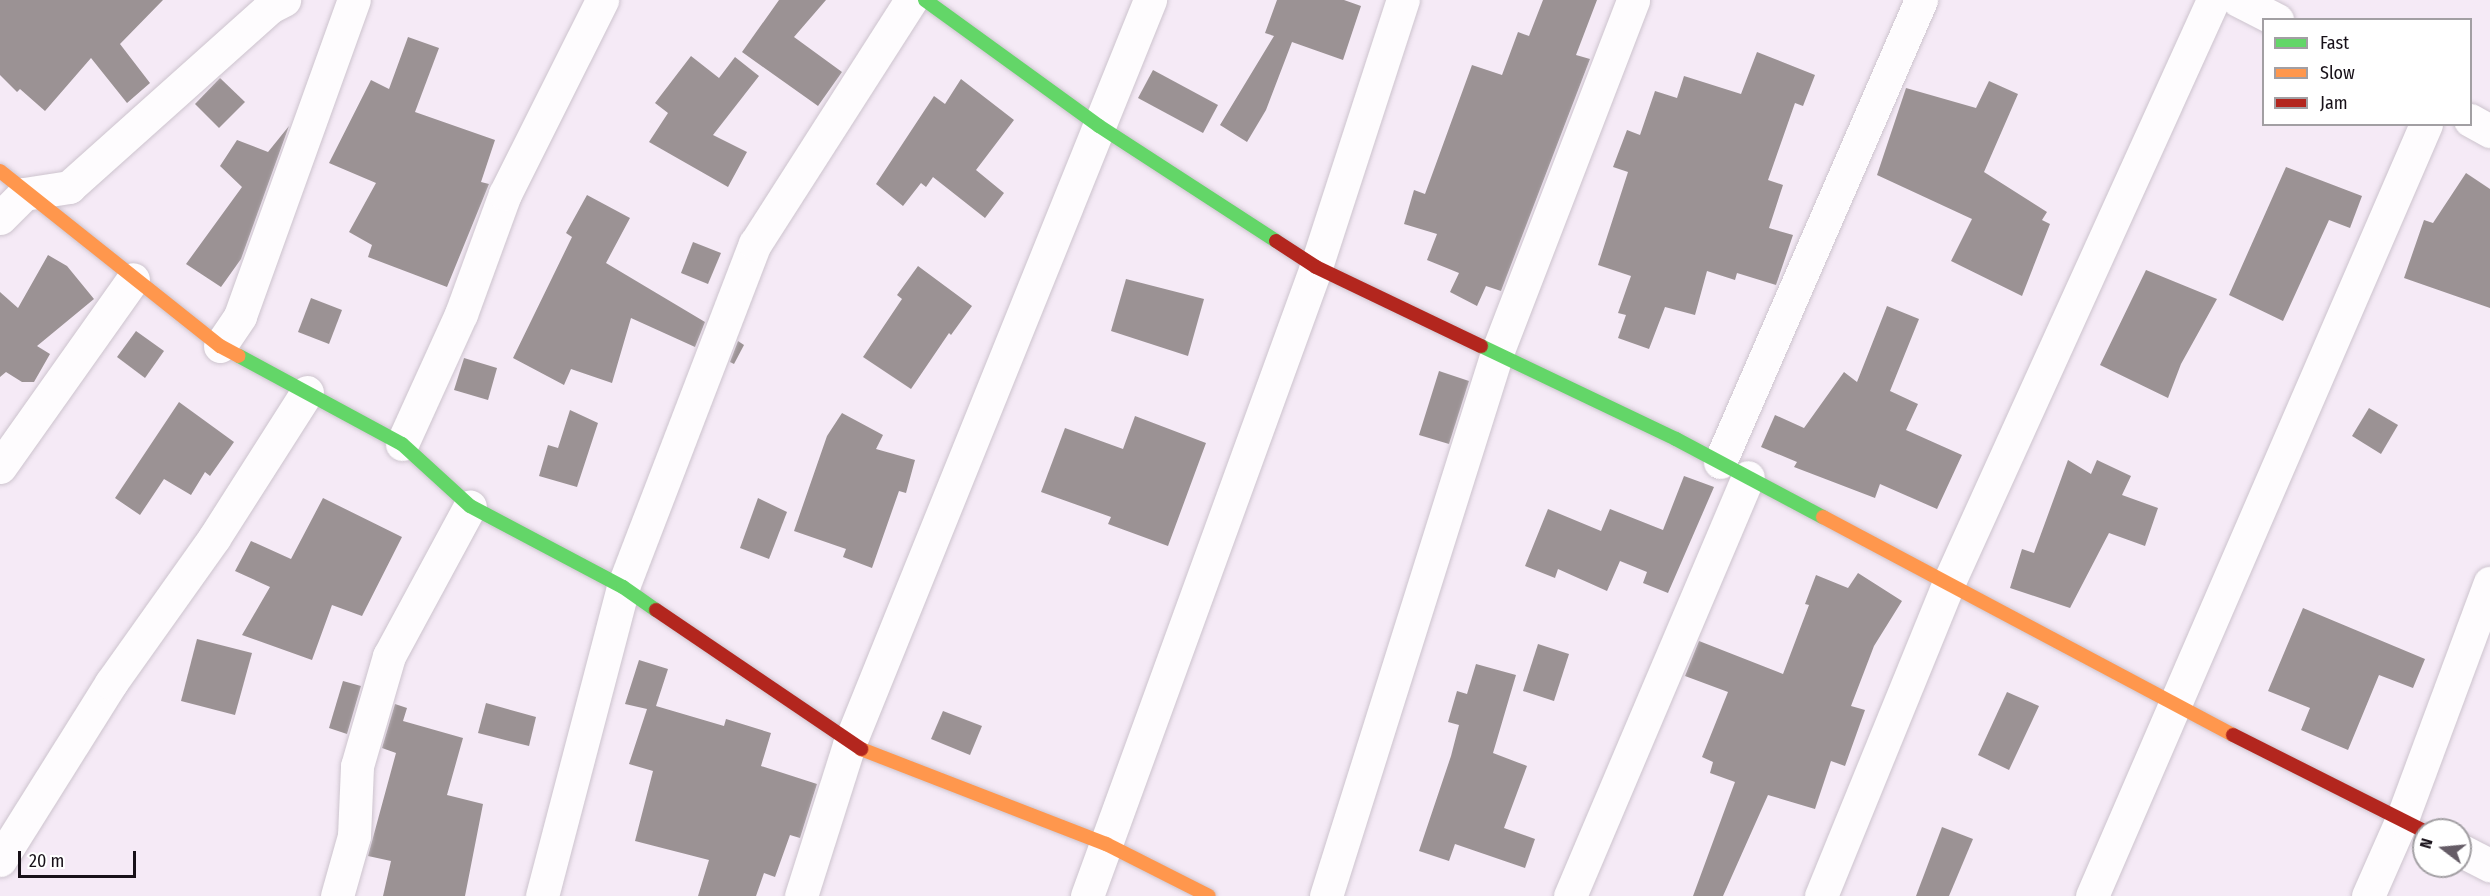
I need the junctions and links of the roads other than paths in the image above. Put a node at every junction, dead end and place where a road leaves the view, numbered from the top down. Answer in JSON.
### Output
{"nodes":[{"id":1,"x":284,"y":0,"type":"edge"},
{"id":2,"x":354,"y":0,"type":"edge"},
{"id":3,"x":602,"y":0,"type":"edge"},
{"id":4,"x":910,"y":0,"type":"edge"},
{"id":5,"x":924,"y":0,"type":"edge"},
{"id":6,"x":1150,"y":0,"type":"edge"},
{"id":7,"x":1403,"y":0,"type":"edge"},
{"id":8,"x":1633,"y":0,"type":"edge"},
{"id":9,"x":1921,"y":0,"type":"edge"},
{"id":10,"x":2213,"y":0,"type":"edge"},
{"id":11,"x":2238,"y":0,"type":"edge"},
{"id":12,"x":2273,"y":18,"type":"edge"},
{"id":13,"x":2472,"y":121,"type":"edge"},
{"id":14,"x":1099,"y":126,"type":"junction"},
{"id":15,"x":2426,"y":126,"type":"edge"},
{"id":16,"x":2490,"y":131,"type":"edge"},
{"id":17,"x":0,"y":171,"type":"edge"},
{"id":18,"x":24,"y":194,"type":"junction"},
{"id":19,"x":0,"y":218,"type":"edge"},
{"id":20,"x":1316,"y":267,"type":"junction"},
{"id":21,"x":133,"y":279,"type":"junction"},
{"id":22,"x":220,"y":346,"type":"junction"},
{"id":23,"x":1497,"y":353,"type":"junction"},
{"id":24,"x":307,"y":392,"type":"junction"},
{"id":25,"x":402,"y":444,"type":"junction"},
{"id":26,"x":1719,"y":462,"type":"junction"},
{"id":27,"x":0,"y":467,"type":"edge"},
{"id":28,"x":1748,"y":477,"type":"junction"},
{"id":29,"x":470,"y":506,"type":"junction"},
{"id":30,"x":1949,"y":582,"type":"junction"},
{"id":31,"x":2490,"y":583,"type":"edge"},
{"id":32,"x":623,"y":587,"type":"junction"},
{"id":33,"x":2174,"y":705,"type":"junction"},
{"id":34,"x":849,"y":745,"type":"junction"},
{"id":35,"x":2415,"y":818,"type":"edge"},
{"id":36,"x":2412,"y":824,"type":"edge"},
{"id":37,"x":2412,"y":827,"type":"edge"},
{"id":38,"x":1106,"y":844,"type":"junction"},
{"id":39,"x":2472,"y":856,"type":"edge"},
{"id":40,"x":0,"y":860,"type":"edge"},
{"id":41,"x":2490,"y":865,"type":"edge"},
{"id":42,"x":337,"y":896,"type":"edge"},
{"id":43,"x":542,"y":896,"type":"edge"},
{"id":44,"x":801,"y":896,"type":"edge"},
{"id":45,"x":1087,"y":896,"type":"edge"},
{"id":46,"x":1209,"y":896,"type":"edge"},
{"id":47,"x":1326,"y":896,"type":"edge"},
{"id":48,"x":1570,"y":896,"type":"edge"},
{"id":49,"x":1821,"y":896,"type":"edge"},
{"id":50,"x":2092,"y":896,"type":"edge"},
{"id":51,"x":2368,"y":896,"type":"edge"}],
"edges":[{"from":1,"to":18,"type":"street"},
{"from":2,"to":22,"type":"street"},
{"from":3,"to":25,"type":"street"},
{"from":4,"to":32,"type":"street"},
{"from":5,"to":14,"type":"street"},
{"from":6,"to":14,"type":"street"},
{"from":7,"to":20,"type":"street"},
{"from":8,"to":23,"type":"street"},
{"from":9,"to":26,"type":"street"},
{"from":10,"to":30,"type":"street"},
{"from":11,"to":12,"type":"street"},
{"from":13,"to":16,"type":"street"},
{"from":14,"to":20,"type":"street"},
{"from":14,"to":34,"type":"street"},
{"from":15,"to":33,"type":"street"},
{"from":17,"to":18,"type":"street"},
{"from":18,"to":19,"type":"street"},
{"from":18,"to":21,"type":"street"},
{"from":20,"to":23,"type":"street"},
{"from":20,"to":38,"type":"street"},
{"from":21,"to":22,"type":"street"},
{"from":21,"to":27,"type":"street"},
{"from":22,"to":24,"type":"street"},
{"from":23,"to":26,"type":"street"},
{"from":23,"to":47,"type":"street"},
{"from":24,"to":25,"type":"street"},
{"from":24,"to":40,"type":"street"},
{"from":25,"to":29,"type":"street"},
{"from":26,"to":28,"type":"street"},
{"from":28,"to":30,"type":"street"},
{"from":28,"to":48,"type":"street"},
{"from":29,"to":32,"type":"street"},
{"from":29,"to":42,"type":"street"},
{"from":30,"to":33,"type":"street"},
{"from":30,"to":49,"type":"street"},
{"from":31,"to":35,"type":"street"},
{"from":32,"to":34,"type":"street"},
{"from":32,"to":43,"type":"street"},
{"from":33,"to":36,"type":"street"},
{"from":33,"to":50,"type":"street"},
{"from":34,"to":38,"type":"street"},
{"from":34,"to":44,"type":"street"},
{"from":37,"to":51,"type":"street"},
{"from":38,"to":45,"type":"street"},
{"from":38,"to":46,"type":"street"},
{"from":39,"to":41,"type":"street"}]}
